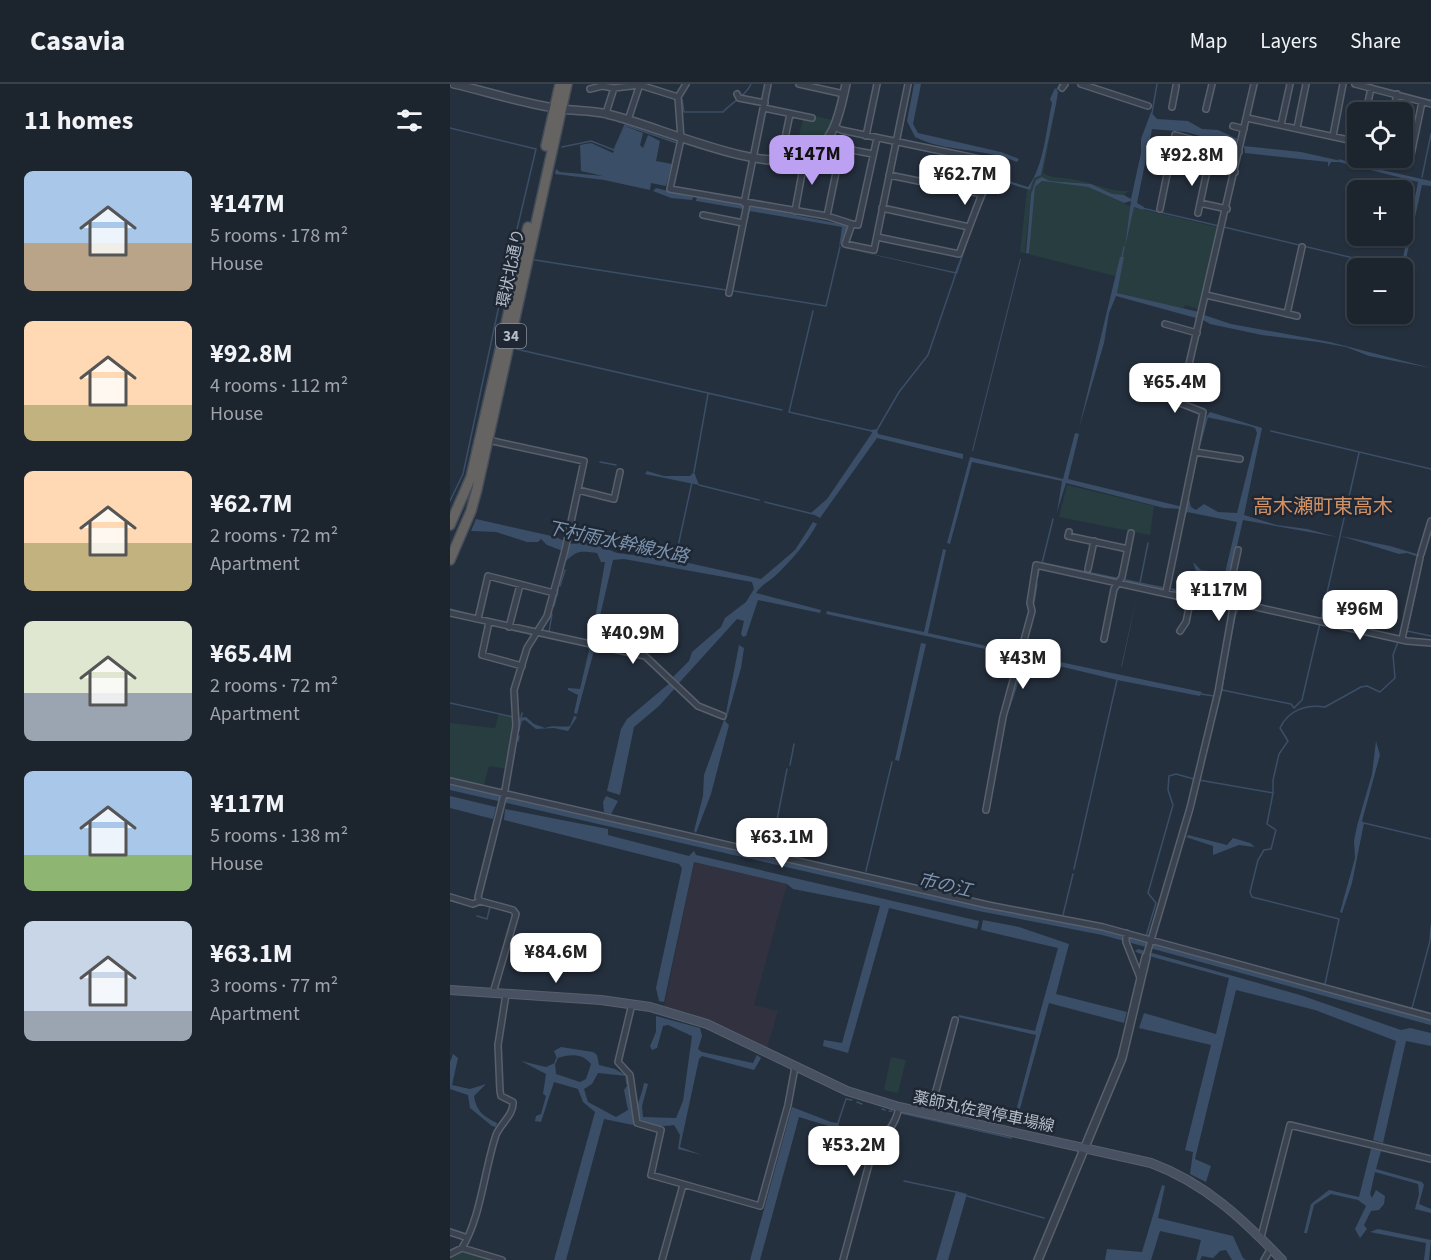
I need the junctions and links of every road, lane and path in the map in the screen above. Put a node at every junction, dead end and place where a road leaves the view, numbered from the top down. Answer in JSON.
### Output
{"nodes":[{"id":1,"x":454,"y":84,"type":"edge"},
{"id":2,"x":560,"y":84,"type":"edge"},
{"id":3,"x":567,"y":84,"type":"edge"},
{"id":4,"x":686,"y":84,"type":"edge"},
{"id":5,"x":768,"y":84,"type":"edge"},
{"id":6,"x":799,"y":84,"type":"edge"},
{"id":7,"x":846,"y":84,"type":"edge"},
{"id":8,"x":877,"y":84,"type":"edge"},
{"id":9,"x":908,"y":84,"type":"edge"},
{"id":10,"x":1081,"y":84,"type":"edge"},
{"id":11,"x":1168,"y":84,"type":"edge"},
{"id":12,"x":1212,"y":84,"type":"edge"},
{"id":13,"x":1254,"y":84,"type":"edge"},
{"id":14,"x":1290,"y":84,"type":"edge"},
{"id":15,"x":1306,"y":84,"type":"edge"},
{"id":16,"x":1344,"y":84,"type":"edge"},
{"id":17,"x":1355,"y":84,"type":"edge"},
{"id":18,"x":640,"y":85,"type":"edge"},
{"id":19,"x":1176,"y":85,"type":"edge"},
{"id":20,"x":824,"y":87,"type":"edge"},
{"id":21,"x":614,"y":88,"type":"junction"},
{"id":22,"x":1371,"y":88,"type":"junction"},
{"id":23,"x":590,"y":89,"type":"dead end"},
{"id":24,"x":844,"y":94,"type":"junction"},
{"id":25,"x":1397,"y":94,"type":"junction"},
{"id":26,"x":738,"y":96,"type":"dead end"},
{"id":27,"x":678,"y":97,"type":"junction"},
{"id":28,"x":1368,"y":102,"type":"edge"},
{"id":29,"x":1395,"y":102,"type":"edge"},
{"id":30,"x":1422,"y":102,"type":"junction"},
{"id":31,"x":1431,"y":104,"type":"edge"},
{"id":32,"x":764,"y":106,"type":"junction"},
{"id":33,"x":1148,"y":106,"type":"dead end"},
{"id":34,"x":1172,"y":107,"type":"dead end"},
{"id":35,"x":557,"y":108,"type":"junction"},
{"id":36,"x":1206,"y":109,"type":"dead end"},
{"id":37,"x":606,"y":113,"type":"junction"},
{"id":38,"x":790,"y":114,"type":"junction"},
{"id":39,"x":812,"y":118,"type":"dead end"},
{"id":40,"x":1247,"y":118,"type":"junction"},
{"id":41,"x":628,"y":120,"type":"junction"},
{"id":42,"x":1281,"y":125,"type":"junction"},
{"id":43,"x":1233,"y":126,"type":"dead end"},
{"id":44,"x":836,"y":127,"type":"junction"},
{"id":45,"x":1297,"y":128,"type":"junction"},
{"id":46,"x":1244,"y":129,"type":"junction"},
{"id":47,"x":866,"y":136,"type":"junction"},
{"id":48,"x":1332,"y":136,"type":"junction"},
{"id":49,"x":876,"y":138,"type":"junction"},
{"id":50,"x":681,"y":139,"type":"junction"},
{"id":51,"x":1347,"y":139,"type":"edge"},
{"id":52,"x":898,"y":142,"type":"junction"},
{"id":53,"x":784,"y":143,"type":"dead end"},
{"id":54,"x":1240,"y":148,"type":"junction"},
{"id":55,"x":1413,"y":149,"type":"edge"},
{"id":56,"x":873,"y":154,"type":"junction"},
{"id":57,"x":754,"y":157,"type":"junction"},
{"id":58,"x":805,"y":157,"type":"junction"},
{"id":59,"x":1195,"y":163,"type":"dead end"},
{"id":60,"x":1208,"y":166,"type":"junction"},
{"id":61,"x":1235,"y":172,"type":"junction"},
{"id":62,"x":891,"y":175,"type":"junction"},
{"id":63,"x":982,"y":194,"type":"junction"},
{"id":64,"x":1200,"y":202,"type":"junction"},
{"id":65,"x":745,"y":206,"type":"junction"},
{"id":66,"x":1160,"y":208,"type":"dead end"},
{"id":67,"x":884,"y":209,"type":"junction"},
{"id":68,"x":1227,"y":209,"type":"junction"},
{"id":69,"x":795,"y":211,"type":"junction"},
{"id":70,"x":1198,"y":213,"type":"dead end"},
{"id":71,"x":704,"y":215,"type":"dead end"},
{"id":72,"x":827,"y":216,"type":"junction"},
{"id":73,"x":743,"y":223,"type":"junction"},
{"id":74,"x":852,"y":224,"type":"junction"},
{"id":75,"x":969,"y":227,"type":"junction"},
{"id":76,"x":878,"y":238,"type":"junction"},
{"id":77,"x":1302,"y":247,"type":"dead end"},
{"id":78,"x":729,"y":293,"type":"dead end"},
{"id":79,"x":1206,"y":295,"type":"junction"},
{"id":80,"x":1287,"y":314,"type":"junction"},
{"id":81,"x":1297,"y":316,"type":"dead end"},
{"id":82,"x":1165,"y":324,"type":"dead end"},
{"id":83,"x":1197,"y":333,"type":"junction"},
{"id":84,"x":488,"y":440,"type":"junction"},
{"id":85,"x":1198,"y":453,"type":"junction"},
{"id":86,"x":1240,"y":459,"type":"dead end"},
{"id":87,"x":620,"y":472,"type":"dead end"},
{"id":88,"x":578,"y":490,"type":"junction"},
{"id":89,"x":1431,"y":521,"type":"edge"},
{"id":90,"x":450,"y":525,"type":"edge"},
{"id":91,"x":1069,"y":532,"type":"dead end"},
{"id":92,"x":1131,"y":533,"type":"dead end"},
{"id":93,"x":1094,"y":542,"type":"junction"},
{"id":94,"x":1128,"y":549,"type":"junction"},
{"id":95,"x":1238,"y":550,"type":"dead end"},
{"id":96,"x":450,"y":560,"type":"edge"},
{"id":97,"x":1088,"y":569,"type":"dead end"},
{"id":98,"x":1121,"y":580,"type":"junction"},
{"id":99,"x":520,"y":585,"type":"junction"},
{"id":100,"x":1167,"y":592,"type":"junction"},
{"id":101,"x":554,"y":593,"type":"junction"},
{"id":102,"x":1191,"y":598,"type":"junction"},
{"id":103,"x":1231,"y":602,"type":"junction"},
{"id":104,"x":450,"y":613,"type":"edge"},
{"id":105,"x":479,"y":617,"type":"junction"},
{"id":106,"x":489,"y":622,"type":"junction"},
{"id":107,"x":510,"y":625,"type":"junction"},
{"id":108,"x":1180,"y":631,"type":"dead end"},
{"id":109,"x":536,"y":634,"type":"junction"},
{"id":110,"x":1104,"y":639,"type":"dead end"},
{"id":111,"x":1402,"y":639,"type":"junction"},
{"id":112,"x":1431,"y":643,"type":"edge"},
{"id":113,"x":522,"y":666,"type":"junction"},
{"id":114,"x":723,"y":717,"type":"dead end"},
{"id":115,"x":450,"y":781,"type":"edge"},
{"id":116,"x":505,"y":794,"type":"junction"},
{"id":117,"x":986,"y":810,"type":"dead end"},
{"id":118,"x":450,"y":897,"type":"edge"},
{"id":119,"x":480,"y":901,"type":"junction"},
{"id":120,"x":1126,"y":933,"type":"junction"},
{"id":121,"x":1147,"y":938,"type":"junction"},
{"id":122,"x":1148,"y":953,"type":"joint"},
{"id":123,"x":1142,"y":985,"type":"junction"},
{"id":124,"x":450,"y":990,"type":"edge"},
{"id":125,"x":493,"y":993,"type":"junction"},
{"id":126,"x":506,"y":994,"type":"junction"},
{"id":127,"x":632,"y":1004,"type":"junction"},
{"id":128,"x":1431,"y":1017,"type":"edge"},
{"id":129,"x":955,"y":1020,"type":"dead end"},
{"id":130,"x":795,"y":1067,"type":"junction"},
{"id":131,"x":899,"y":1107,"type":"junction"},
{"id":132,"x":930,"y":1113,"type":"junction"},
{"id":133,"x":1087,"y":1147,"type":"junction"},
{"id":134,"x":1431,"y":1159,"type":"edge"},
{"id":135,"x":683,"y":1185,"type":"junction"},
{"id":136,"x":450,"y":1232,"type":"edge"},
{"id":137,"x":465,"y":1237,"type":"junction"},
{"id":138,"x":1261,"y":1237,"type":"junction"},
{"id":139,"x":462,"y":1248,"type":"junction"},
{"id":140,"x":1270,"y":1248,"type":"junction"},
{"id":141,"x":450,"y":1254,"type":"edge"},
{"id":142,"x":502,"y":1260,"type":"edge"},
{"id":143,"x":662,"y":1260,"type":"edge"},
{"id":144,"x":843,"y":1260,"type":"edge"},
{"id":145,"x":1038,"y":1260,"type":"edge"},
{"id":146,"x":1264,"y":1260,"type":"edge"},
{"id":147,"x":1282,"y":1260,"type":"edge"}],
"edges":[{"from":1,"to":35,"type":"street"},
{"from":2,"to":35,"type":"highway","name":"環状北通り","number":"34"},
{"from":3,"to":35,"type":"highway","name":"環状北通り","number":"34"},
{"from":4,"to":27,"type":"street"},
{"from":5,"to":32,"type":"street"},
{"from":6,"to":20,"type":"street"},
{"from":7,"to":24,"type":"street"},
{"from":8,"to":47,"type":"street"},
{"from":9,"to":52,"type":"street"},
{"from":10,"to":33,"type":"street"},
{"from":11,"to":19,"type":"street"},
{"from":12,"to":36,"type":"street"},
{"from":13,"to":40,"type":"street"},
{"from":14,"to":42,"type":"street"},
{"from":15,"to":45,"type":"street"},
{"from":16,"to":48,"type":"street"},
{"from":17,"to":22,"type":"street"},
{"from":18,"to":21,"type":"street"},
{"from":18,"to":27,"type":"street"},
{"from":18,"to":41,"type":"street"},
{"from":19,"to":34,"type":"street"},
{"from":20,"to":24,"type":"street"},
{"from":21,"to":23,"type":"street"},
{"from":21,"to":37,"type":"street"},
{"from":22,"to":25,"type":"street"},
{"from":22,"to":28,"type":"street"},
{"from":24,"to":44,"type":"street"},
{"from":25,"to":29,"type":"street"},
{"from":25,"to":30,"type":"street"},
{"from":26,"to":32,"type":"street"},
{"from":27,"to":50,"type":"street"},
{"from":30,"to":31,"type":"street"},
{"from":30,"to":55,"type":"street"},
{"from":32,"to":38,"type":"street"},
{"from":32,"to":57,"type":"street"},
{"from":35,"to":37,"type":"street"},
{"from":35,"to":84,"type":"highway","name":"環状北通り","number":"34"},
{"from":35,"to":90,"type":"highway","name":"環状北通り","number":"34"},
{"from":37,"to":41,"type":"street"},
{"from":38,"to":39,"type":"street"},
{"from":38,"to":53,"type":"street"},
{"from":40,"to":42,"type":"street"},
{"from":40,"to":46,"type":"street"},
{"from":41,"to":50,"type":"street"},
{"from":42,"to":45,"type":"street"},
{"from":43,"to":46,"type":"street"},
{"from":44,"to":47,"type":"street"},
{"from":44,"to":58,"type":"street"},
{"from":45,"to":48,"type":"street"},
{"from":46,"to":54,"type":"street"},
{"from":47,"to":49,"type":"street"},
{"from":48,"to":51,"type":"street"},
{"from":49,"to":52,"type":"street"},
{"from":49,"to":56,"type":"street"},
{"from":50,"to":57,"type":"street"},
{"from":50,"to":65,"type":"street"},
{"from":52,"to":62,"type":"street"},
{"from":52,"to":63,"type":"street"},
{"from":54,"to":61,"type":"street"},
{"from":54,"to":66,"type":"street"},
{"from":56,"to":72,"type":"street"},
{"from":56,"to":74,"type":"street"},
{"from":57,"to":58,"type":"street"},
{"from":57,"to":65,"type":"street"},
{"from":58,"to":69,"type":"street"},
{"from":59,"to":60,"type":"street"},
{"from":60,"to":61,"type":"street"},
{"from":60,"to":64,"type":"street"},
{"from":61,"to":68,"type":"street"},
{"from":62,"to":63,"type":"street"},
{"from":62,"to":67,"type":"street"},
{"from":63,"to":75,"type":"street"},
{"from":64,"to":68,"type":"street"},
{"from":64,"to":70,"type":"street"},
{"from":65,"to":69,"type":"street"},
{"from":65,"to":73,"type":"street"},
{"from":67,"to":75,"type":"street"},
{"from":67,"to":76,"type":"street"},
{"from":68,"to":79,"type":"street"},
{"from":69,"to":72,"type":"street"},
{"from":71,"to":73,"type":"street"},
{"from":72,"to":74,"type":"street"},
{"from":73,"to":78,"type":"street"},
{"from":74,"to":76,"type":"street"},
{"from":75,"to":76,"type":"street"},
{"from":77,"to":80,"type":"street"},
{"from":79,"to":80,"type":"street"},
{"from":79,"to":83,"type":"street"},
{"from":80,"to":81,"type":"street"},
{"from":82,"to":83,"type":"street"},
{"from":83,"to":85,"type":"street"},
{"from":84,"to":88,"type":"street"},
{"from":84,"to":96,"type":"highway","name":"環状北通り","number":"34"},
{"from":85,"to":86,"type":"street"},
{"from":85,"to":100,"type":"street"},
{"from":87,"to":88,"type":"street"},
{"from":88,"to":101,"type":"street"},
{"from":89,"to":111,"type":"street"},
{"from":91,"to":93,"type":"street"},
{"from":92,"to":94,"type":"street"},
{"from":93,"to":94,"type":"street"},
{"from":93,"to":97,"type":"street"},
{"from":94,"to":98,"type":"street"},
{"from":95,"to":103,"type":"street"},
{"from":98,"to":100,"type":"street"},
{"from":98,"to":110,"type":"street"},
{"from":98,"to":117,"type":"street"},
{"from":99,"to":101,"type":"street"},
{"from":99,"to":105,"type":"street"},
{"from":99,"to":107,"type":"street"},
{"from":100,"to":102,"type":"street"},
{"from":101,"to":109,"type":"street"},
{"from":102,"to":103,"type":"street"},
{"from":102,"to":108,"type":"street"},
{"from":103,"to":111,"type":"street"},
{"from":103,"to":121,"type":"street"},
{"from":104,"to":105,"type":"street"},
{"from":105,"to":106,"type":"street"},
{"from":106,"to":107,"type":"street"},
{"from":106,"to":113,"type":"street"},
{"from":107,"to":109,"type":"street"},
{"from":109,"to":113,"type":"street"},
{"from":109,"to":114,"type":"street"},
{"from":111,"to":112,"type":"street"},
{"from":113,"to":116,"type":"street"},
{"from":115,"to":116,"type":"street"},
{"from":116,"to":119,"type":"street"},
{"from":116,"to":120,"type":"street"},
{"from":118,"to":119,"type":"street"},
{"from":119,"to":125,"type":"street"},
{"from":120,"to":121,"type":"street"},
{"from":120,"to":123,"type":"street"},
{"from":121,"to":122,"type":"street"},
{"from":121,"to":128,"type":"street"},
{"from":122,"to":123,"type":"street"},
{"from":123,"to":133,"type":"street"},
{"from":124,"to":125,"type":"main road","name":"薬師丸佐賀停車場線"},
{"from":125,"to":126,"type":"main road","name":"薬師丸佐賀停車場線"},
{"from":126,"to":127,"type":"main road","name":"薬師丸佐賀停車場線"},
{"from":126,"to":137,"type":"street"},
{"from":127,"to":130,"type":"main road","name":"薬師丸佐賀停車場線"},
{"from":127,"to":135,"type":"street"},
{"from":129,"to":132,"type":"street"},
{"from":130,"to":131,"type":"main road","name":"薬師丸佐賀停車場線"},
{"from":130,"to":135,"type":"street"},
{"from":131,"to":132,"type":"main road","name":"薬師丸佐賀停車場線"},
{"from":131,"to":144,"type":"street"},
{"from":132,"to":133,"type":"main road","name":"薬師丸佐賀停車場線"},
{"from":133,"to":138,"type":"main road","name":"薬師丸佐賀停車場線"},
{"from":133,"to":145,"type":"street"},
{"from":134,"to":138,"type":"street"},
{"from":135,"to":143,"type":"street"},
{"from":136,"to":137,"type":"street"},
{"from":137,"to":139,"type":"street"},
{"from":138,"to":140,"type":"main road","name":"薬師丸佐賀停車場線"},
{"from":139,"to":141,"type":"street"},
{"from":139,"to":142,"type":"street"},
{"from":140,"to":146,"type":"street"},
{"from":140,"to":147,"type":"main road","name":"薬師丸佐賀停車場線"}]}
